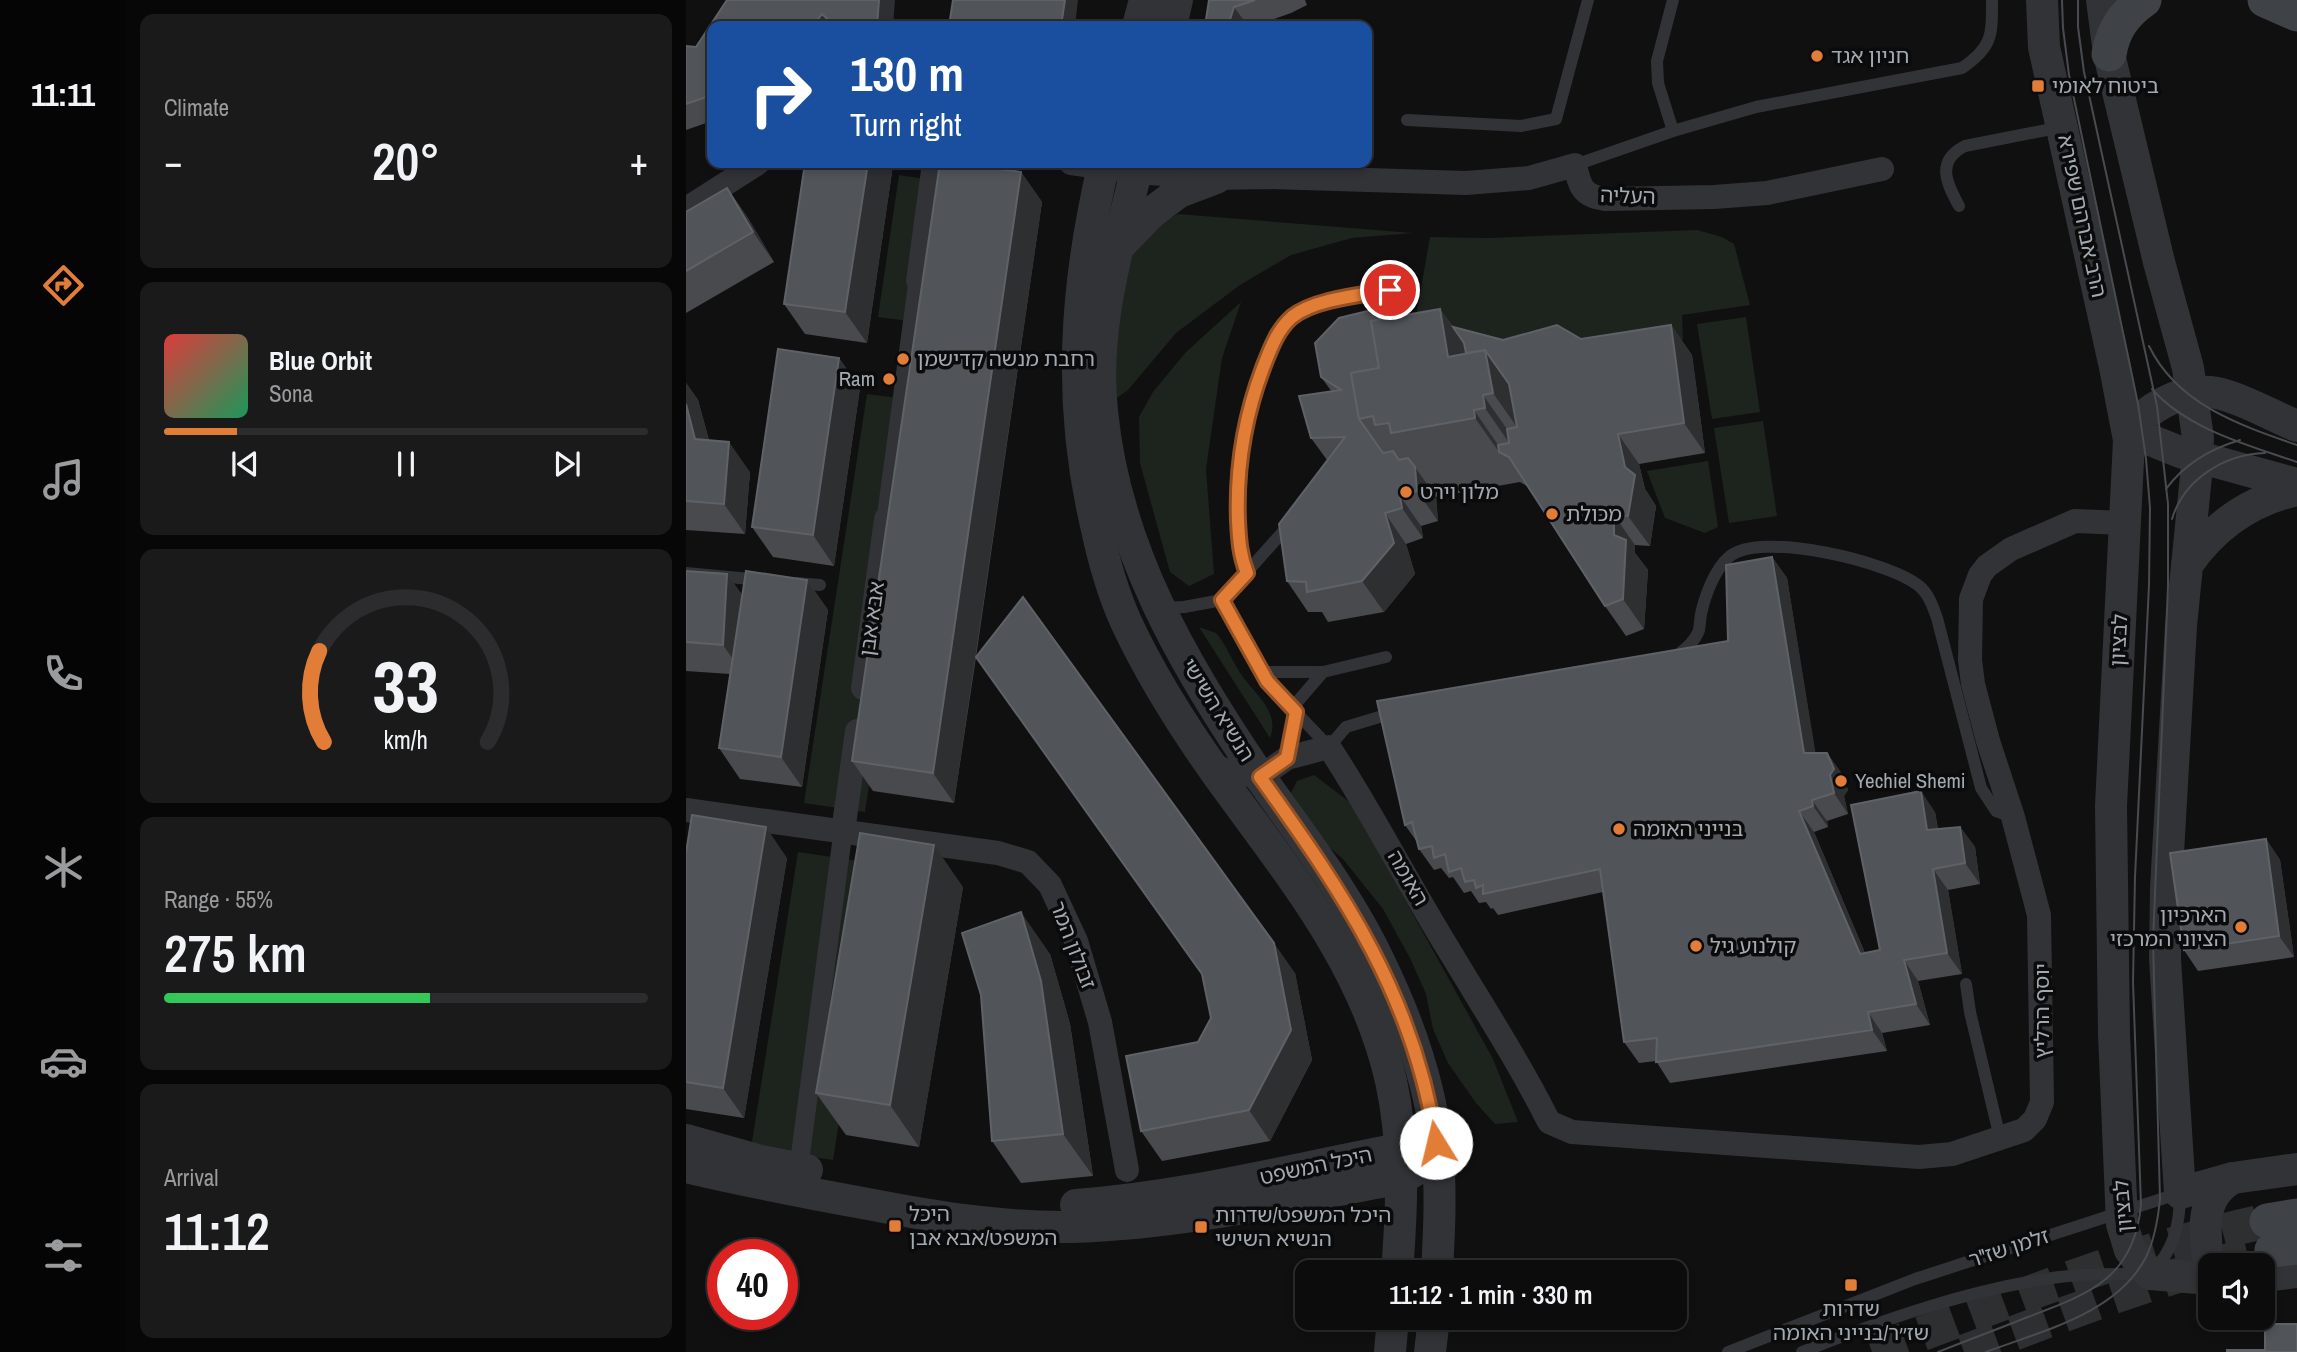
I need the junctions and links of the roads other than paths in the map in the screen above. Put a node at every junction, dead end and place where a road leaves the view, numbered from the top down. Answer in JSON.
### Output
{"nodes":[{"id":1,"x":1145,"y":0,"type":"edge"},
{"id":2,"x":1177,"y":0,"type":"edge"},
{"id":3,"x":1588,"y":0,"type":"edge"},
{"id":4,"x":1673,"y":0,"type":"edge"},
{"id":5,"x":1992,"y":0,"type":"edge"},
{"id":6,"x":2042,"y":0,"type":"edge"},
{"id":7,"x":2102,"y":0,"type":"edge"},
{"id":8,"x":2144,"y":0,"type":"edge"},
{"id":9,"x":2264,"y":0,"type":"edge"},
{"id":10,"x":2297,"y":14,"type":"edge"},
{"id":11,"x":1139,"y":21,"type":"edge"},
{"id":12,"x":1172,"y":21,"type":"edge"},
{"id":13,"x":2109,"y":54,"type":"junction"},
{"id":14,"x":1407,"y":120,"type":"dead end"},
{"id":15,"x":2062,"y":127,"type":"junction"},
{"id":16,"x":1673,"y":131,"type":"junction"},
{"id":17,"x":1575,"y":165,"type":"junction"},
{"id":18,"x":750,"y":168,"type":"edge"},
{"id":19,"x":933,"y":168,"type":"edge"},
{"id":20,"x":1121,"y":168,"type":"edge"},
{"id":21,"x":1122,"y":168,"type":"edge"},
{"id":22,"x":1174,"y":168,"type":"edge"},
{"id":23,"x":1882,"y":169,"type":"dead end"},
{"id":24,"x":1227,"y":170,"type":"edge"},
{"id":25,"x":689,"y":206,"type":"edge"},
{"id":26,"x":1959,"y":206,"type":"dead end"},
{"id":27,"x":1117,"y":247,"type":"junction"},
{"id":28,"x":918,"y":281,"type":"joint"},
{"id":29,"x":1413,"y":285,"type":"dead end"},
{"id":30,"x":2193,"y":393,"type":"junction"},
{"id":31,"x":2297,"y":426,"type":"edge"},
{"id":32,"x":2128,"y":430,"type":"junction"},
{"id":33,"x":2198,"y":458,"type":"junction"},
{"id":34,"x":2297,"y":484,"type":"edge"},
{"id":35,"x":2297,"y":490,"type":"edge"},
{"id":36,"x":1302,"y":511,"type":"edge"},
{"id":37,"x":886,"y":519,"type":"joint"},
{"id":38,"x":2125,"y":523,"type":"junction"},
{"id":39,"x":2187,"y":565,"type":"junction"},
{"id":40,"x":686,"y":573,"type":"edge"},
{"id":41,"x":1247,"y":573,"type":"junction"},
{"id":42,"x":821,"y":585,"type":"dead end"},
{"id":43,"x":1222,"y":600,"type":"junction"},
{"id":44,"x":1158,"y":608,"type":"junction"},
{"id":45,"x":1386,"y":657,"type":"dead end"},
{"id":46,"x":1661,"y":662,"type":"edge"},
{"id":47,"x":1262,"y":672,"type":"junction"},
{"id":48,"x":1323,"y":672,"type":"junction"},
{"id":49,"x":1413,"y":709,"type":"edge"},
{"id":50,"x":1294,"y":710,"type":"junction"},
{"id":51,"x":1329,"y":747,"type":"junction"},
{"id":52,"x":1287,"y":758,"type":"junction"},
{"id":53,"x":1211,"y":764,"type":"junction"},
{"id":54,"x":1260,"y":777,"type":"junction"},
{"id":55,"x":686,"y":810,"type":"edge"},
{"id":56,"x":2013,"y":817,"type":"junction"},
{"id":57,"x":843,"y":832,"type":"junction"},
{"id":58,"x":1966,"y":984,"type":"dead end"},
{"id":59,"x":1549,"y":1122,"type":"joint"},
{"id":60,"x":2000,"y":1139,"type":"junction"},
{"id":61,"x":686,"y":1140,"type":"edge"},
{"id":62,"x":1438,"y":1157,"type":"junction"},
{"id":63,"x":800,"y":1158,"type":"dead end"},
{"id":64,"x":1401,"y":1164,"type":"junction"},
{"id":65,"x":686,"y":1167,"type":"edge"},
{"id":66,"x":2297,"y":1169,"type":"edge"},
{"id":67,"x":1127,"y":1170,"type":"dead end"},
{"id":68,"x":2233,"y":1178,"type":"junction"},
{"id":69,"x":2180,"y":1193,"type":"junction"},
{"id":70,"x":2121,"y":1212,"type":"junction"},
{"id":71,"x":2208,"y":1253,"type":"edge"},
{"id":72,"x":1397,"y":1260,"type":"edge"},
{"id":73,"x":1438,"y":1260,"type":"edge"},
{"id":74,"x":2150,"y":1273,"type":"junction"},
{"id":75,"x":2198,"y":1278,"type":"edge"},
{"id":76,"x":1392,"y":1330,"type":"edge"},
{"id":77,"x":1433,"y":1330,"type":"edge"},
{"id":78,"x":1390,"y":1352,"type":"edge"},
{"id":79,"x":1430,"y":1352,"type":"edge"},
{"id":80,"x":1728,"y":1352,"type":"edge"},
{"id":81,"x":1802,"y":1352,"type":"edge"}],
"edges":[{"from":1,"to":11,"type":"street"},
{"from":2,"to":12,"type":"street"},
{"from":3,"to":14,"type":"lane"},
{"from":4,"to":16,"type":"lane"},
{"from":5,"to":16,"type":"lane"},
{"from":6,"to":15,"type":"street","name":"הרב אברהם שפירא"},
{"from":7,"to":13,"type":"street"},
{"from":8,"to":13,"type":"main road"},
{"from":9,"to":10,"type":"main road"},
{"from":13,"to":30,"type":"street"},
{"from":15,"to":26,"type":"lane"},
{"from":15,"to":32,"type":"street","name":"הרב אברהם שפירא"},
{"from":16,"to":17,"type":"lane"},
{"from":17,"to":23,"type":"street","name":"העליה"},
{"from":17,"to":24,"type":"street","name":"העליה"},
{"from":18,"to":25,"type":"street"},
{"from":19,"to":28,"type":"street","name":"אבא אבן"},
{"from":20,"to":53,"type":"street","name":"הנשיא השישי"},
{"from":21,"to":27,"type":"street","name":"הנשיא השישי"},
{"from":22,"to":24,"type":"street","name":"העליה"},
{"from":24,"to":27,"type":"street"},
{"from":27,"to":44,"type":"street","name":"הנשיא השישי"},
{"from":28,"to":37,"type":"street","name":"אבא אבן"},
{"from":29,"to":41,"type":"lane"},
{"from":30,"to":31,"type":"street"},
{"from":30,"to":32,"type":"street"},
{"from":30,"to":33,"type":"street"},
{"from":32,"to":33,"type":"street"},
{"from":32,"to":38,"type":"street","name":"לבציון"},
{"from":33,"to":34,"type":"street"},
{"from":33,"to":39,"type":"street"},
{"from":35,"to":39,"type":"street"},
{"from":36,"to":41,"type":"lane"},
{"from":37,"to":57,"type":"street","name":"אבא אבן"},
{"from":38,"to":56,"type":"street","name":"יוסף הרליץ"},
{"from":38,"to":70,"type":"street","name":"לבציון"},
{"from":39,"to":69,"type":"street"},
{"from":40,"to":42,"type":"lane"},
{"from":41,"to":43,"type":"lane"},
{"from":43,"to":44,"type":"lane"},
{"from":43,"to":47,"type":"lane"},
{"from":44,"to":54,"type":"street","name":"הנשיא השישי"},
{"from":45,"to":48,"type":"lane"},
{"from":46,"to":56,"type":"lane"},
{"from":47,"to":48,"type":"lane"},
{"from":47,"to":50,"type":"lane"},
{"from":48,"to":50,"type":"lane"},
{"from":49,"to":51,"type":"lane"},
{"from":50,"to":51,"type":"lane"},
{"from":50,"to":52,"type":"lane"},
{"from":51,"to":52,"type":"street"},
{"from":51,"to":59,"type":"street","name":"האומה"},
{"from":52,"to":54,"type":"street"},
{"from":53,"to":54,"type":"street"},
{"from":53,"to":64,"type":"street","name":"הנשיא השישי"},
{"from":54,"to":62,"type":"street","name":"הנשיא השישי"},
{"from":55,"to":57,"type":"street","name":"זבולון המר"},
{"from":56,"to":60,"type":"street","name":"יוסף הרליץ"},
{"from":57,"to":63,"type":"street","name":"אבא אבן"},
{"from":57,"to":67,"type":"street","name":"זבולון המר"},
{"from":58,"to":60,"type":"lane"},
{"from":59,"to":60,"type":"street","name":"יוסף הרליץ"},
{"from":61,"to":64,"type":"street","name":"היכל המשפט"},
{"from":62,"to":64,"type":"street","name":"היכל המשפט"},
{"from":62,"to":73,"type":"street","name":"הנשיא השישי"},
{"from":64,"to":65,"type":"street","name":"היכל המשפט"},
{"from":64,"to":72,"type":"street","name":"הנשיא השישי"},
{"from":66,"to":68,"type":"street","name":"זלמן שז\"ר"},
{"from":68,"to":69,"type":"street","name":"זלמן שז\"ר"},
{"from":68,"to":71,"type":"street"},
{"from":69,"to":70,"type":"lane","name":"זלמן שז\"ר"},
{"from":69,"to":74,"type":"lane"},
{"from":70,"to":74,"type":"street","name":"לבציון"},
{"from":70,"to":80,"type":"lane","name":"זלמן שז\"ר"},
{"from":74,"to":75,"type":"street","name":"זלמן שז\"ר"},
{"from":74,"to":81,"type":"lane","name":"זלמן שז\"ר"},
{"from":76,"to":78,"type":"street"},
{"from":77,"to":79,"type":"street"}]}
